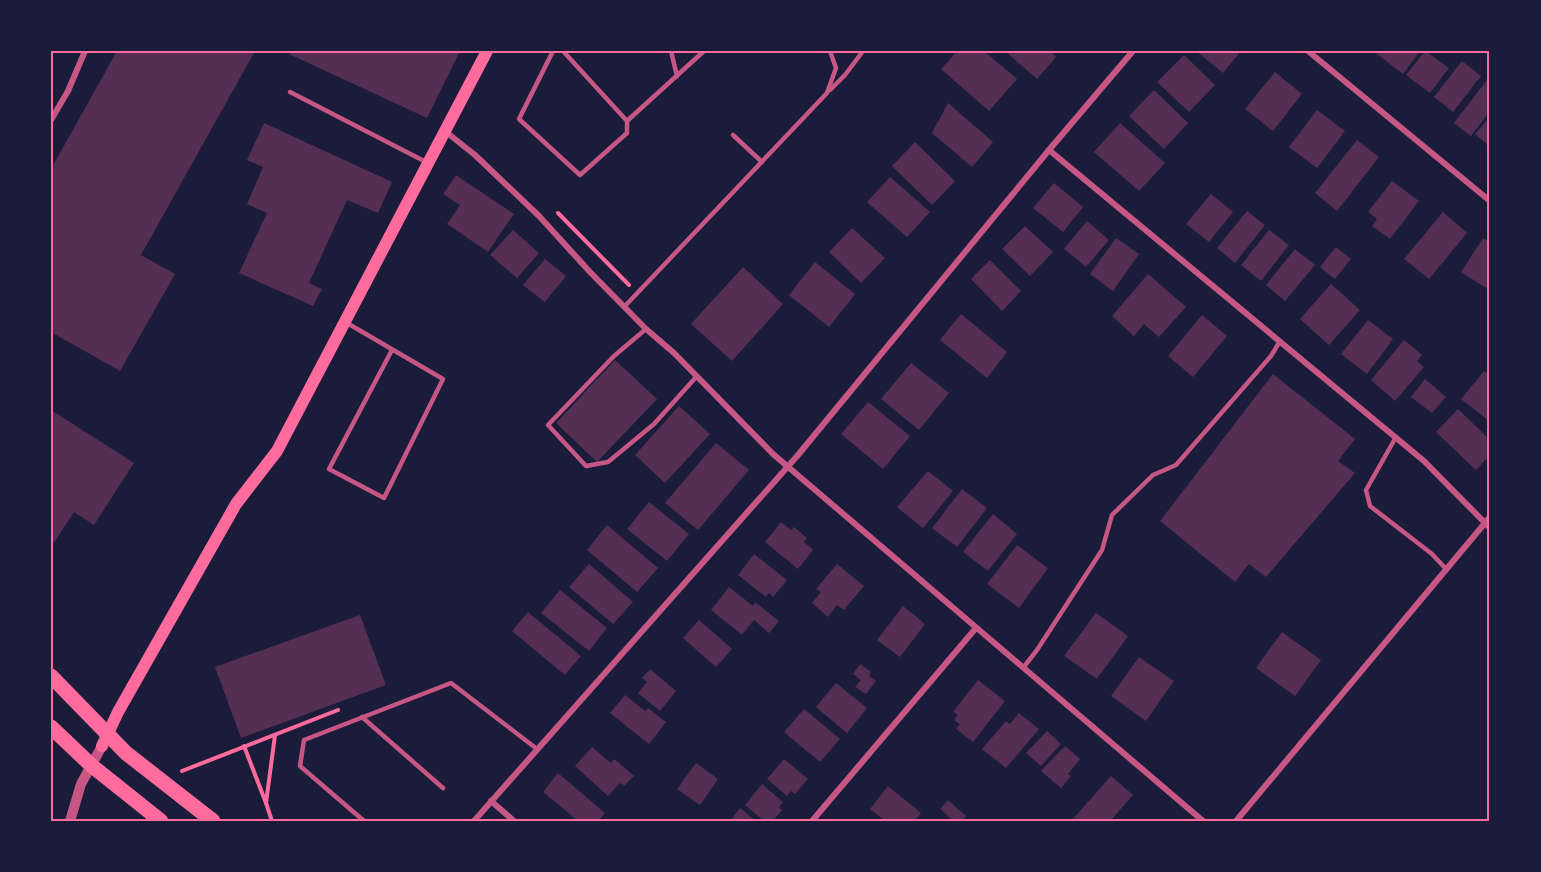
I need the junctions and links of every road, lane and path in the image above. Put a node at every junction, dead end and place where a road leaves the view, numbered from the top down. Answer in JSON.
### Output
{"nodes":[{"id":1,"x":85,"y":51,"type":"edge"},
{"id":2,"x":487,"y":51,"type":"edge"},
{"id":3,"x":554,"y":51,"type":"edge"},
{"id":4,"x":563,"y":51,"type":"edge"},
{"id":5,"x":671,"y":51,"type":"edge"},
{"id":6,"x":704,"y":51,"type":"edge"},
{"id":7,"x":830,"y":51,"type":"edge"},
{"id":8,"x":863,"y":51,"type":"edge"},
{"id":9,"x":1133,"y":51,"type":"edge"},
{"id":10,"x":1308,"y":51,"type":"edge"},
{"id":11,"x":676,"y":76,"type":"junction"},
{"id":12,"x":290,"y":92,"type":"dead end"},
{"id":13,"x":827,"y":93,"type":"junction"},
{"id":14,"x":51,"y":120,"type":"edge"},
{"id":15,"x":627,"y":121,"type":"junction"},
{"id":16,"x":446,"y":132,"type":"junction"},
{"id":17,"x":733,"y":135,"type":"dead end"},
{"id":18,"x":1048,"y":150,"type":"junction"},
{"id":19,"x":762,"y":162,"type":"junction"},
{"id":20,"x":429,"y":164,"type":"junction"},
{"id":21,"x":1490,"y":201,"type":"edge"},
{"id":22,"x":558,"y":213,"type":"dead end"},
{"id":23,"x":638,"y":294,"type":"junction"},
{"id":24,"x":625,"y":306,"type":"junction"},
{"id":25,"x":344,"y":321,"type":"junction"},
{"id":26,"x":646,"y":329,"type":"junction"},
{"id":27,"x":1280,"y":340,"type":"junction"},
{"id":28,"x":392,"y":350,"type":"junction"},
{"id":29,"x":697,"y":376,"type":"junction"},
{"id":30,"x":1396,"y":437,"type":"junction"},
{"id":31,"x":788,"y":465,"type":"junction"},
{"id":32,"x":1490,"y":516,"type":"edge"},
{"id":33,"x":1487,"y":526,"type":"edge"},
{"id":34,"x":1446,"y":569,"type":"junction"},
{"id":35,"x":976,"y":628,"type":"junction"},
{"id":36,"x":1023,"y":668,"type":"junction"},
{"id":37,"x":51,"y":676,"type":"edge"},
{"id":38,"x":348,"y":707,"type":"dead end"},
{"id":39,"x":362,"y":717,"type":"junction"},
{"id":40,"x":51,"y":727,"type":"edge"},
{"id":41,"x":275,"y":735,"type":"junction"},
{"id":42,"x":105,"y":740,"type":"junction"},
{"id":43,"x":244,"y":746,"type":"junction"},
{"id":44,"x":537,"y":749,"type":"junction"},
{"id":45,"x":92,"y":766,"type":"junction"},
{"id":46,"x":182,"y":771,"type":"dead end"},
{"id":47,"x":443,"y":788,"type":"dead end"},
{"id":48,"x":490,"y":801,"type":"junction"},
{"id":49,"x":266,"y":803,"type":"junction"},
{"id":50,"x":70,"y":821,"type":"edge"},
{"id":51,"x":161,"y":821,"type":"edge"},
{"id":52,"x":213,"y":821,"type":"edge"},
{"id":53,"x":272,"y":821,"type":"edge"},
{"id":54,"x":364,"y":821,"type":"edge"},
{"id":55,"x":474,"y":821,"type":"edge"},
{"id":56,"x":514,"y":821,"type":"edge"},
{"id":57,"x":812,"y":821,"type":"edge"},
{"id":58,"x":1203,"y":821,"type":"edge"},
{"id":59,"x":1236,"y":821,"type":"edge"}],
"edges":[{"from":1,"to":14,"type":"street"},
{"from":2,"to":16,"type":"main road"},
{"from":3,"to":15,"type":"lane"},
{"from":4,"to":15,"type":"lane"},
{"from":5,"to":11,"type":"lane"},
{"from":6,"to":11,"type":"lane"},
{"from":7,"to":13,"type":"lane"},
{"from":8,"to":13,"type":"lane"},
{"from":9,"to":18,"type":"street"},
{"from":10,"to":21,"type":"street"},
{"from":11,"to":15,"type":"lane"},
{"from":12,"to":20,"type":"lane"},
{"from":13,"to":19,"type":"lane"},
{"from":16,"to":20,"type":"main road"},
{"from":16,"to":24,"type":"street"},
{"from":17,"to":19,"type":"lane"},
{"from":18,"to":27,"type":"street"},
{"from":18,"to":31,"type":"street"},
{"from":19,"to":23,"type":"lane"},
{"from":20,"to":25,"type":"main road"},
{"from":22,"to":23,"type":"path"},
{"from":23,"to":24,"type":"lane"},
{"from":24,"to":26,"type":"street"},
{"from":25,"to":28,"type":"lane"},
{"from":25,"to":42,"type":"main road"},
{"from":26,"to":29,"type":"street"},
{"from":26,"to":29,"type":"lane"},
{"from":27,"to":30,"type":"street"},
{"from":27,"to":36,"type":"lane"},
{"from":28,"to":28,"type":"lane"},
{"from":29,"to":31,"type":"street"},
{"from":30,"to":33,"type":"street"},
{"from":30,"to":34,"type":"lane"},
{"from":31,"to":35,"type":"street"},
{"from":31,"to":44,"type":"street"},
{"from":32,"to":33,"type":"street"},
{"from":33,"to":34,"type":"street"},
{"from":34,"to":59,"type":"street"},
{"from":35,"to":36,"type":"street"},
{"from":35,"to":57,"type":"street"},
{"from":36,"to":58,"type":"street"},
{"from":37,"to":42,"type":"main road"},
{"from":38,"to":41,"type":"path"},
{"from":39,"to":44,"type":"lane"},
{"from":39,"to":47,"type":"lane"},
{"from":39,"to":54,"type":"lane"},
{"from":40,"to":45,"type":"main road"},
{"from":41,"to":43,"type":"path"},
{"from":41,"to":49,"type":"path"},
{"from":42,"to":45,"type":"street"},
{"from":42,"to":52,"type":"main road"},
{"from":43,"to":46,"type":"path"},
{"from":43,"to":49,"type":"path"},
{"from":44,"to":48,"type":"street"},
{"from":45,"to":50,"type":"street"},
{"from":45,"to":51,"type":"main road"},
{"from":48,"to":55,"type":"street"},
{"from":48,"to":56,"type":"street"},
{"from":49,"to":53,"type":"path"}]}
